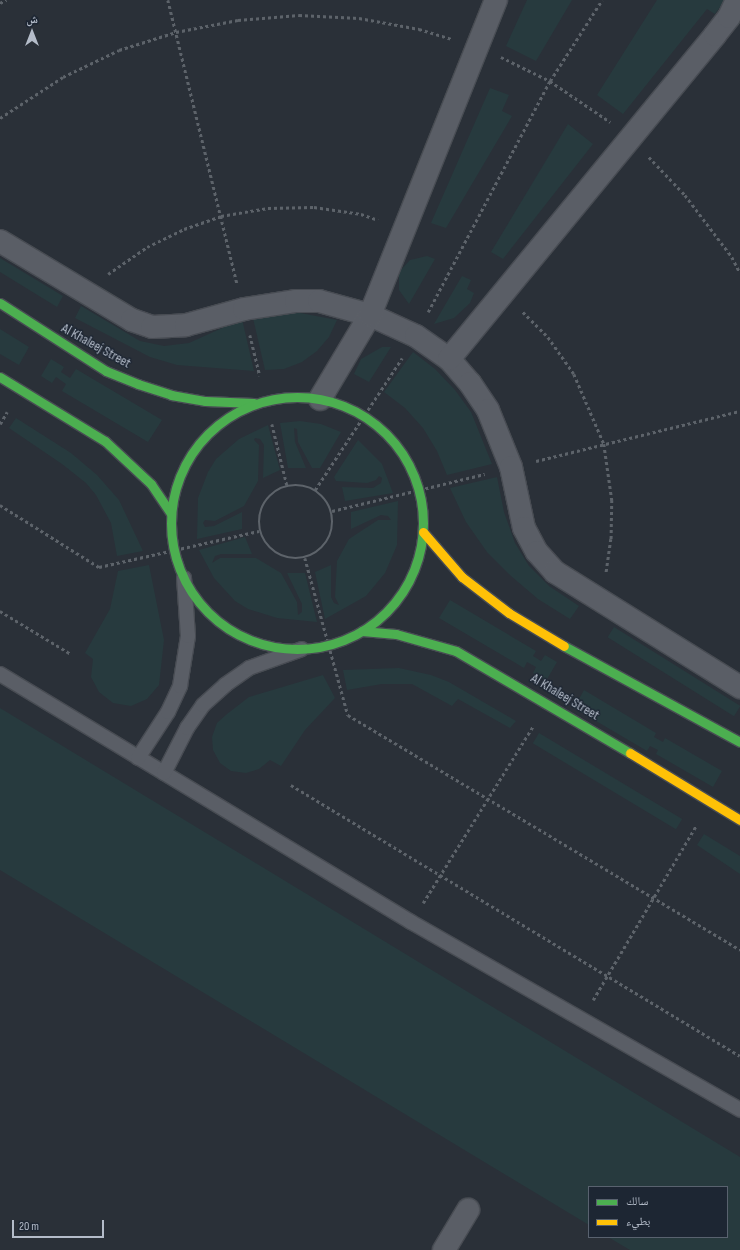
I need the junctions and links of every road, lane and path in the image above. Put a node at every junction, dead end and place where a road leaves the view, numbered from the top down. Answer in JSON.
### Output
{"nodes":[{"id":1,"x":6,"y":0,"type":"edge"},
{"id":2,"x":168,"y":0,"type":"edge"},
{"id":3,"x":496,"y":0,"type":"edge"},
{"id":4,"x":602,"y":0,"type":"edge"},
{"id":5,"x":737,"y":0,"type":"edge"},
{"id":6,"x":0,"y":3,"type":"edge"},
{"id":7,"x":176,"y":32,"type":"junction"},
{"id":8,"x":478,"y":48,"type":"junction"},
{"id":9,"x":550,"y":81,"type":"junction"},
{"id":10,"x":0,"y":118,"type":"edge"},
{"id":11,"x":631,"y":138,"type":"junction"},
{"id":12,"x":221,"y":216,"type":"junction"},
{"id":13,"x":406,"y":228,"type":"junction"},
{"id":14,"x":0,"y":242,"type":"edge"},
{"id":15,"x":740,"y":273,"type":"edge"},
{"id":16,"x":86,"y":293,"type":"junction"},
{"id":17,"x":505,"y":294,"type":"junction"},
{"id":18,"x":0,"y":303,"type":"edge"},
{"id":19,"x":244,"y":309,"type":"junction"},
{"id":20,"x":370,"y":315,"type":"junction"},
{"id":21,"x":416,"y":336,"type":"junction"},
{"id":22,"x":449,"y":359,"type":"junction"},
{"id":23,"x":0,"y":377,"type":"edge"},
{"id":24,"x":320,"y":399,"type":"junction"},
{"id":25,"x":262,"y":402,"type":"junction"},
{"id":26,"x":365,"y":417,"type":"junction"},
{"id":27,"x":287,"y":485,"type":"junction"},
{"id":28,"x":315,"y":490,"type":"junction"},
{"id":29,"x":0,"y":505,"type":"edge"},
{"id":30,"x":171,"y":514,"type":"junction"},
{"id":31,"x":259,"y":531,"type":"junction"},
{"id":32,"x":423,"y":532,"type":"junction"},
{"id":33,"x":173,"y":550,"type":"junction"},
{"id":34,"x":305,"y":558,"type":"junction"},
{"id":35,"x":184,"y":578,"type":"junction"},
{"id":36,"x":599,"y":601,"type":"junction"},
{"id":37,"x":0,"y":611,"type":"edge"},
{"id":38,"x":362,"y":631,"type":"junction"},
{"id":39,"x":329,"y":645,"type":"junction"},
{"id":40,"x":302,"y":649,"type":"junction"},
{"id":41,"x":71,"y":654,"type":"dead end"},
{"id":42,"x":0,"y":674,"type":"edge"},
{"id":43,"x":740,"y":687,"type":"edge"},
{"id":44,"x":548,"y":702,"type":"junction"},
{"id":45,"x":740,"y":742,"type":"edge"},
{"id":46,"x":138,"y":758,"type":"junction"},
{"id":47,"x":164,"y":773,"type":"junction"},
{"id":48,"x":291,"y":786,"type":"dead end"},
{"id":49,"x":488,"y":799,"type":"junction"},
{"id":50,"x":710,"y":802,"type":"junction"},
{"id":51,"x":740,"y":820,"type":"edge"},
{"id":52,"x":440,"y":875,"type":"junction"},
{"id":53,"x":654,"y":898,"type":"junction"},
{"id":54,"x":411,"y":922,"type":"junction"},
{"id":55,"x":740,"y":950,"type":"edge"},
{"id":56,"x":607,"y":976,"type":"junction"},
{"id":57,"x":581,"y":1020,"type":"junction"},
{"id":58,"x":740,"y":1056,"type":"edge"},
{"id":59,"x":740,"y":1110,"type":"edge"},
{"id":60,"x":468,"y":1210,"type":"dead end"},
{"id":61,"x":444,"y":1250,"type":"edge"}],
"edges":[{"from":1,"to":6,"type":"path"},
{"from":2,"to":7,"type":"path"},
{"from":3,"to":8,"type":"street"},
{"from":4,"to":9,"type":"path"},
{"from":5,"to":11,"type":"street"},
{"from":7,"to":8,"type":"path"},
{"from":7,"to":10,"type":"path"},
{"from":7,"to":12,"type":"path"},
{"from":8,"to":9,"type":"path"},
{"from":8,"to":13,"type":"street"},
{"from":9,"to":11,"type":"path"},
{"from":9,"to":21,"type":"path"},
{"from":11,"to":15,"type":"path"},
{"from":11,"to":17,"type":"street"},
{"from":12,"to":13,"type":"path"},
{"from":12,"to":16,"type":"path"},
{"from":12,"to":19,"type":"path"},
{"from":13,"to":20,"type":"street"},
{"from":14,"to":16,"type":"street"},
{"from":16,"to":19,"type":"street"},
{"from":17,"to":22,"type":"street"},
{"from":17,"to":36,"type":"path"},
{"from":18,"to":25,"type":"main road","name":"Al Khaleej Street"},
{"from":19,"to":20,"type":"street"},
{"from":19,"to":25,"type":"path"},
{"from":20,"to":21,"type":"street"},
{"from":20,"to":24,"type":"street"},
{"from":21,"to":22,"type":"street"},
{"from":21,"to":26,"type":"path"},
{"from":22,"to":36,"type":"street"},
{"from":23,"to":30,"type":"main road"},
{"from":24,"to":25,"type":"main road"},
{"from":24,"to":26,"type":"main road"},
{"from":25,"to":27,"type":"path"},
{"from":25,"to":30,"type":"main road"},
{"from":26,"to":28,"type":"path"},
{"from":26,"to":32,"type":"main road"},
{"from":27,"to":28,"type":"path"},
{"from":27,"to":31,"type":"path"},
{"from":28,"to":34,"type":"path"},
{"from":29,"to":33,"type":"path"},
{"from":30,"to":33,"type":"main road"},
{"from":31,"to":33,"type":"path"},
{"from":31,"to":34,"type":"path"},
{"from":32,"to":38,"type":"main road"},
{"from":32,"to":45,"type":"main road"},
{"from":33,"to":35,"type":"main road"},
{"from":34,"to":39,"type":"path"},
{"from":35,"to":40,"type":"main road"},
{"from":35,"to":46,"type":"lane"},
{"from":36,"to":43,"type":"street"},
{"from":37,"to":41,"type":"path"},
{"from":38,"to":39,"type":"main road"},
{"from":38,"to":44,"type":"main road","name":"Al Khaleej Street"},
{"from":39,"to":40,"type":"main road"},
{"from":39,"to":49,"type":"path"},
{"from":40,"to":47,"type":"lane"},
{"from":42,"to":46,"type":"lane"},
{"from":44,"to":49,"type":"path"},
{"from":44,"to":50,"type":"main road","name":"Al Khaleej Street"},
{"from":46,"to":47,"type":"lane"},
{"from":47,"to":54,"type":"lane"},
{"from":48,"to":52,"type":"path"},
{"from":49,"to":52,"type":"path"},
{"from":49,"to":53,"type":"path"},
{"from":50,"to":51,"type":"main road","name":"Al Khaleej Street"},
{"from":50,"to":53,"type":"path"},
{"from":52,"to":54,"type":"path"},
{"from":52,"to":56,"type":"path"},
{"from":53,"to":55,"type":"path"},
{"from":53,"to":56,"type":"path"},
{"from":54,"to":57,"type":"lane"},
{"from":56,"to":57,"type":"path"},
{"from":56,"to":58,"type":"path"},
{"from":57,"to":59,"type":"lane"},
{"from":60,"to":61,"type":"street"}]}
